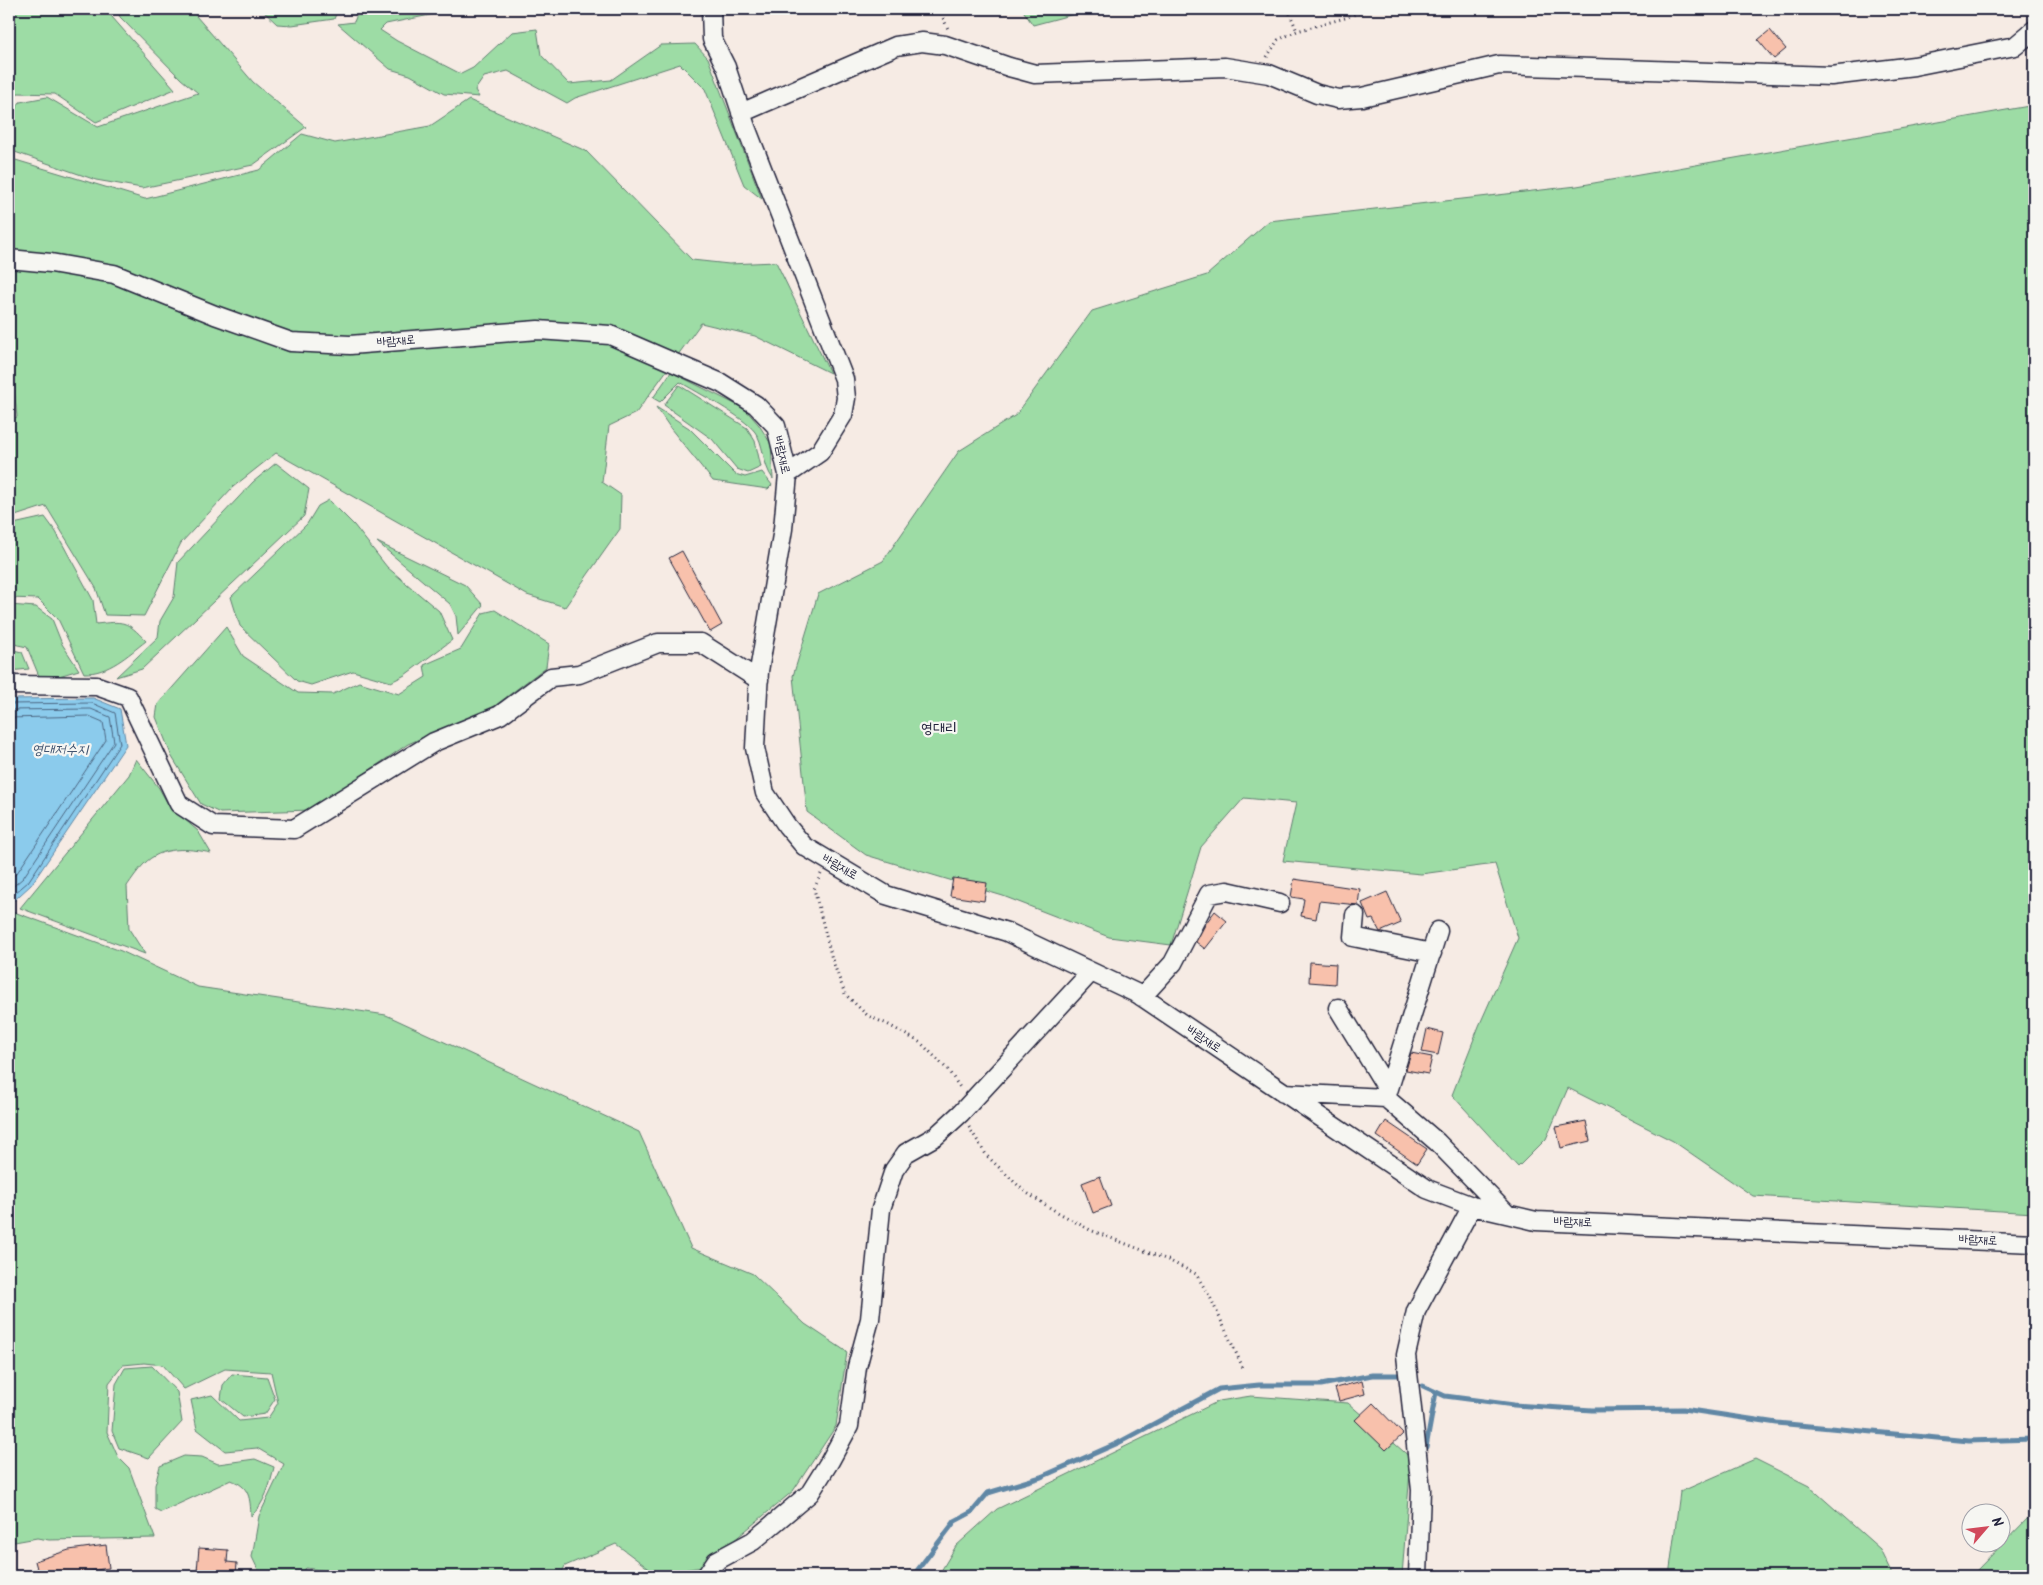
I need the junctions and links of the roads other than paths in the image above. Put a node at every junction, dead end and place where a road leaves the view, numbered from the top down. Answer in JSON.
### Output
{"nodes":[{"id":1,"x":711,"y":9,"type":"edge"},
{"id":2,"x":2034,"y":30,"type":"edge"},
{"id":3,"x":741,"y":113,"type":"junction"},
{"id":4,"x":9,"y":259,"type":"edge"},
{"id":5,"x":788,"y":474,"type":"junction"},
{"id":6,"x":758,"y":680,"type":"junction"},
{"id":7,"x":9,"y":684,"type":"edge"},
{"id":8,"x":1280,"y":904,"type":"dead end"},
{"id":9,"x":1355,"y":915,"type":"dead end"},
{"id":10,"x":1438,"y":931,"type":"dead end"},
{"id":11,"x":1432,"y":953,"type":"junction"},
{"id":12,"x":1091,"y":972,"type":"junction"},
{"id":13,"x":1142,"y":997,"type":"junction"},
{"id":14,"x":1338,"y":1008,"type":"dead end"},
{"id":15,"x":1283,"y":1092,"type":"junction"},
{"id":16,"x":1387,"y":1094,"type":"junction"},
{"id":17,"x":1472,"y":1206,"type":"junction"},
{"id":18,"x":1508,"y":1214,"type":"junction"},
{"id":19,"x":2034,"y":1243,"type":"edge"},
{"id":20,"x":706,"y":1576,"type":"edge"},
{"id":21,"x":1418,"y":1576,"type":"edge"}],
"edges":[{"from":1,"to":3,"type":"street"},
{"from":2,"to":3,"type":"street"},
{"from":3,"to":5,"type":"street"},
{"from":4,"to":5,"type":"street","name":"바람재로"},
{"from":5,"to":6,"type":"street","name":"바람재로"},
{"from":6,"to":7,"type":"street"},
{"from":6,"to":12,"type":"street","name":"바람재로"},
{"from":8,"to":13,"type":"street"},
{"from":9,"to":11,"type":"street"},
{"from":10,"to":11,"type":"street"},
{"from":11,"to":16,"type":"street"},
{"from":12,"to":13,"type":"street","name":"바람재로"},
{"from":12,"to":20,"type":"street"},
{"from":13,"to":15,"type":"street","name":"바람재로"},
{"from":14,"to":16,"type":"street"},
{"from":15,"to":16,"type":"street"},
{"from":15,"to":17,"type":"street","name":"바람재로"},
{"from":16,"to":18,"type":"street"},
{"from":17,"to":18,"type":"street","name":"바람재로"},
{"from":17,"to":21,"type":"street"},
{"from":18,"to":19,"type":"street","name":"바람재로"}]}
